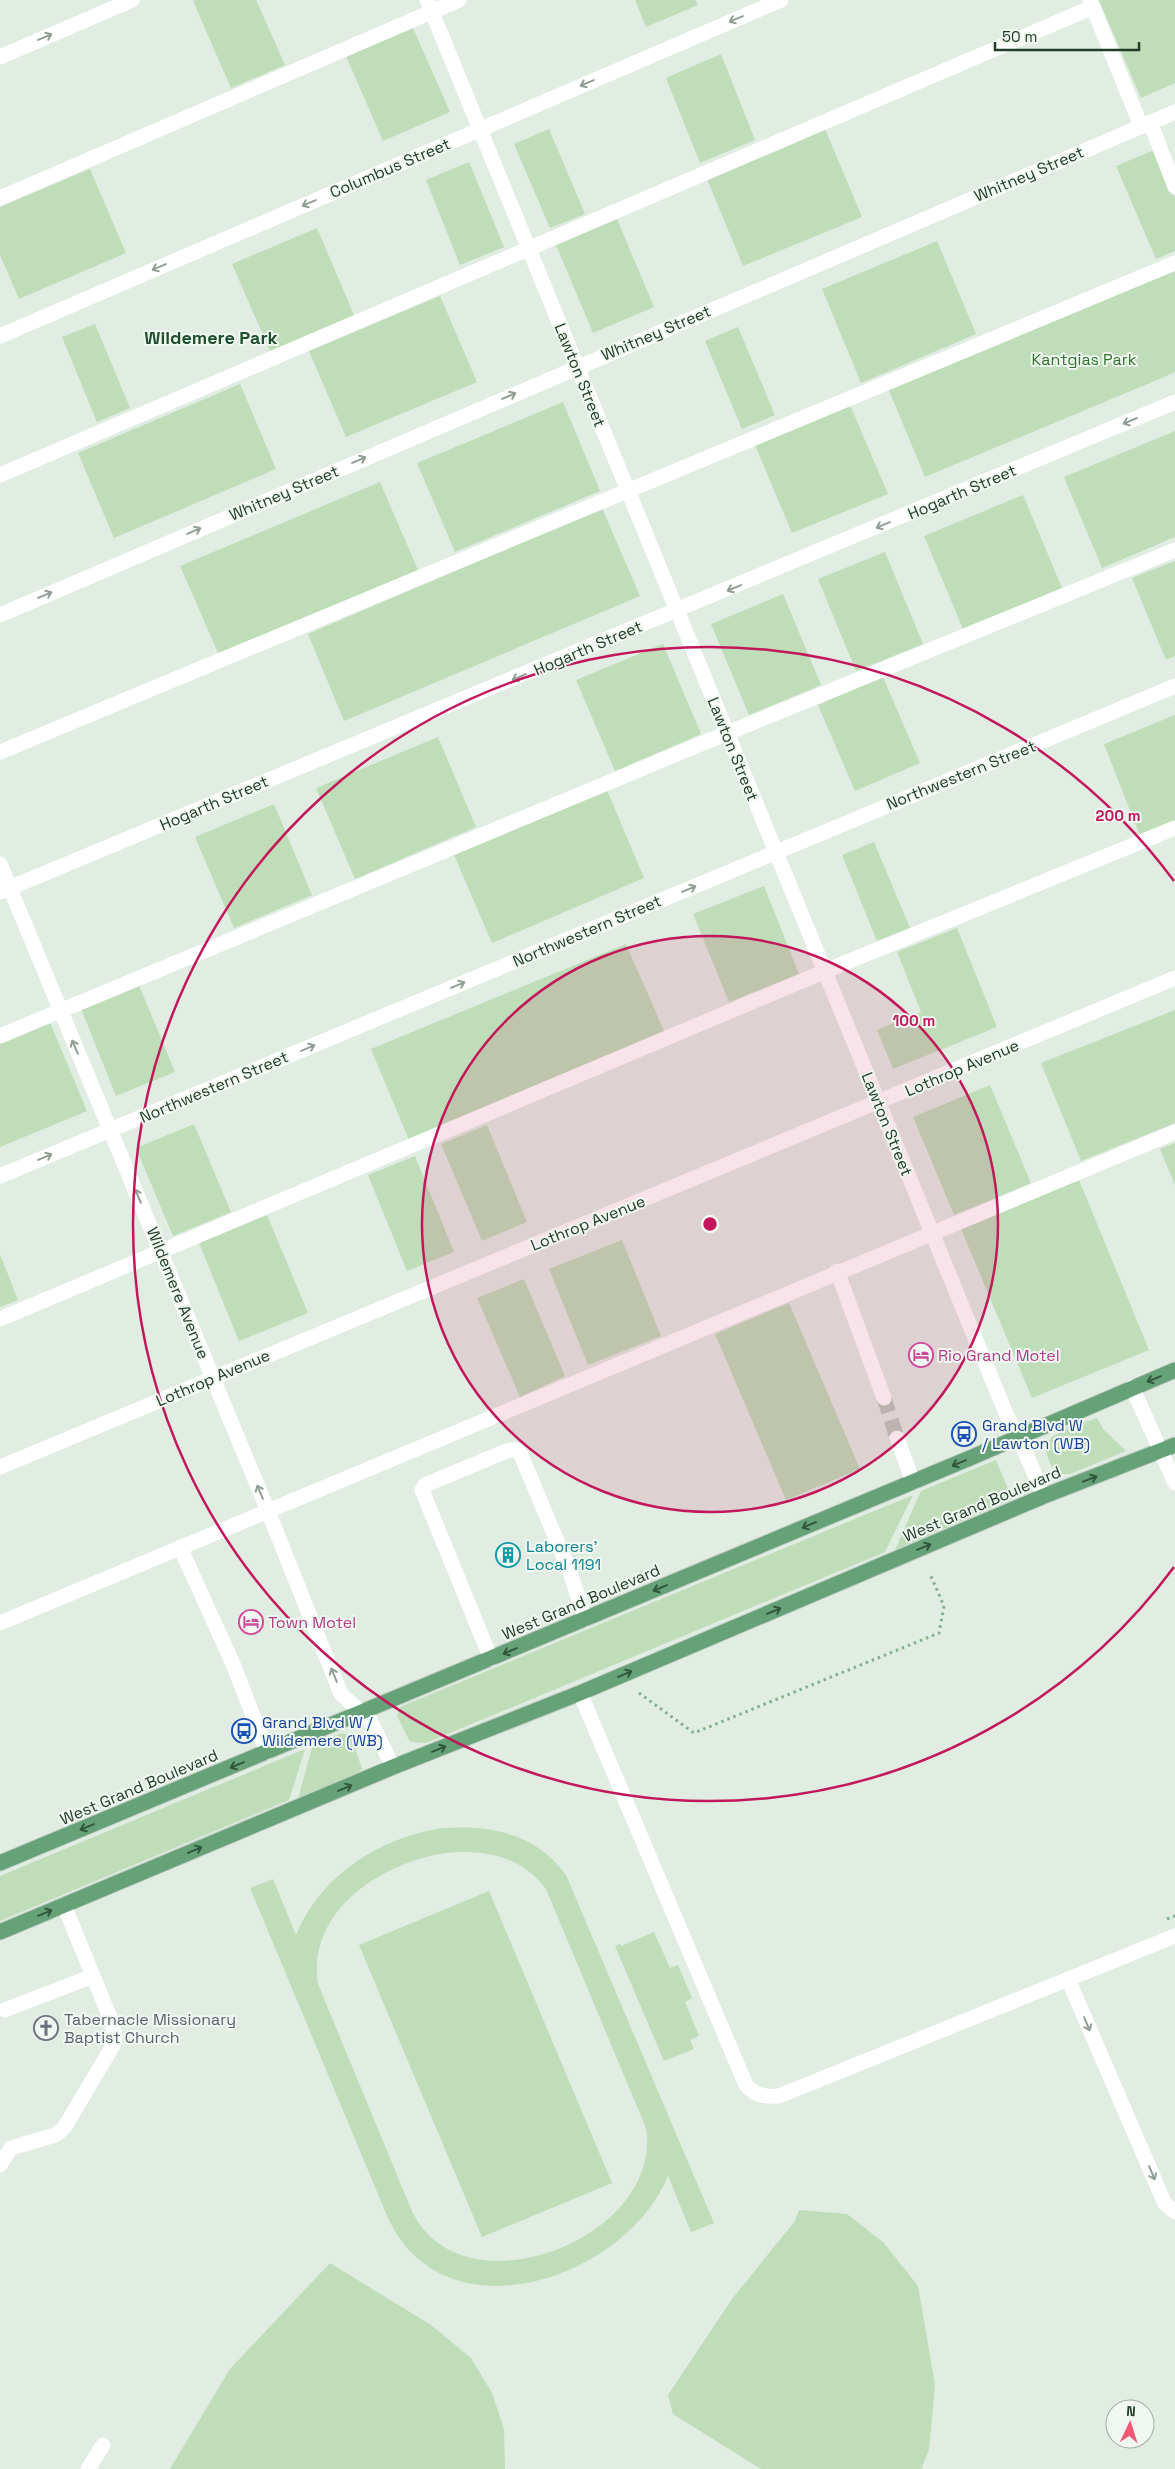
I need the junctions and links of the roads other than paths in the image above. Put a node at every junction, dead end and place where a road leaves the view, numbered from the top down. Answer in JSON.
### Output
{"nodes":[{"id":1,"x":132,"y":0,"type":"edge"},
{"id":2,"x":459,"y":0,"type":"edge"},
{"id":3,"x":781,"y":0,"type":"edge"},
{"id":4,"x":1092,"y":4,"type":"edge"},
{"id":5,"x":429,"y":6,"type":"edge"},
{"id":6,"x":0,"y":57,"type":"edge"},
{"id":7,"x":1175,"y":112,"type":"edge"},
{"id":8,"x":1146,"y":124,"type":"junction"},
{"id":9,"x":479,"y":129,"type":"junction"},
{"id":10,"x":1175,"y":187,"type":"edge"},
{"id":11,"x":0,"y":198,"type":"edge"},
{"id":12,"x":529,"y":250,"type":"junction"},
{"id":13,"x":1175,"y":263,"type":"edge"},
{"id":14,"x":0,"y":336,"type":"edge"},
{"id":15,"x":576,"y":367,"type":"junction"},
{"id":16,"x":1175,"y":402,"type":"edge"},
{"id":17,"x":0,"y":475,"type":"edge"},
{"id":18,"x":627,"y":490,"type":"junction"},
{"id":19,"x":1175,"y":550,"type":"edge"},
{"id":20,"x":677,"y":611,"type":"junction"},
{"id":21,"x":0,"y":615,"type":"edge"},
{"id":22,"x":1175,"y":686,"type":"edge"},
{"id":23,"x":727,"y":734,"type":"junction"},
{"id":24,"x":0,"y":752,"type":"edge"},
{"id":25,"x":1175,"y":828,"type":"edge"},
{"id":26,"x":774,"y":852,"type":"junction"},
{"id":27,"x":0,"y":864,"type":"edge"},
{"id":28,"x":5,"y":890,"type":"edge"},
{"id":29,"x":824,"y":972,"type":"junction"},
{"id":30,"x":1175,"y":978,"type":"edge"},
{"id":31,"x":60,"y":1010,"type":"junction"},
{"id":32,"x":0,"y":1036,"type":"edge"},
{"id":33,"x":878,"y":1103,"type":"junction"},
{"id":34,"x":110,"y":1130,"type":"junction"},
{"id":35,"x":1175,"y":1132,"type":"edge"},
{"id":36,"x":0,"y":1176,"type":"edge"},
{"id":37,"x":931,"y":1232,"type":"junction"},
{"id":38,"x":161,"y":1252,"type":"junction"},
{"id":39,"x":837,"y":1271,"type":"junction"},
{"id":40,"x":0,"y":1319,"type":"edge"},
{"id":41,"x":1175,"y":1370,"type":"edge"},
{"id":42,"x":212,"y":1378,"type":"junction"},
{"id":43,"x":1132,"y":1387,"type":"junction"},
{"id":44,"x":884,"y":1398,"type":"tunnel mouth"},
{"id":45,"x":898,"y":1438,"type":"tunnel mouth"},
{"id":46,"x":1019,"y":1438,"type":"junction"},
{"id":47,"x":1175,"y":1445,"type":"edge"},
{"id":48,"x":1160,"y":1451,"type":"junction"},
{"id":49,"x":0,"y":1467,"type":"edge"},
{"id":50,"x":913,"y":1482,"type":"junction"},
{"id":51,"x":1175,"y":1484,"type":"edge"},
{"id":52,"x":1044,"y":1496,"type":"junction"},
{"id":53,"x":268,"y":1511,"type":"junction"},
{"id":54,"x":180,"y":1548,"type":"junction"},
{"id":55,"x":585,"y":1620,"type":"junction"},
{"id":56,"x":0,"y":1623,"type":"edge"},
{"id":57,"x":491,"y":1659,"type":"junction"},
{"id":58,"x":580,"y":1693,"type":"junction"},
{"id":59,"x":363,"y":1713,"type":"junction"},
{"id":60,"x":267,"y":1752,"type":"junction"},
{"id":61,"x":393,"y":1767,"type":"junction"},
{"id":62,"x":0,"y":1863,"type":"edge"},
{"id":63,"x":64,"y":1905,"type":"junction"},
{"id":64,"x":0,"y":1932,"type":"edge"},
{"id":65,"x":1175,"y":1936,"type":"edge"},
{"id":66,"x":93,"y":1976,"type":"junction"},
{"id":67,"x":1068,"y":1979,"type":"junction"},
{"id":68,"x":5,"y":2010,"type":"dead end"},
{"id":69,"x":0,"y":2165,"type":"edge"},
{"id":70,"x":1175,"y":2212,"type":"edge"},
{"id":71,"x":103,"y":2445,"type":"dead end"},
{"id":72,"x":88,"y":2469,"type":"edge"}],
"edges":[{"from":6,"to":1,"type":"street","one_way":true},
{"from":2,"to":5,"type":"street"},
{"from":3,"to":9,"type":"street","name":"Columbus Street","one_way":true},
{"from":4,"to":8,"type":"street"},
{"from":4,"to":12,"type":"street"},
{"from":5,"to":9,"type":"street","name":"Lawton Street"},
{"from":5,"to":11,"type":"street"},
{"from":7,"to":8,"type":"street","name":"Whitney Street"},
{"from":8,"to":10,"type":"street"},
{"from":8,"to":15,"type":"street","name":"Whitney Street"},
{"from":9,"to":12,"type":"street","name":"Lawton Street"},
{"from":9,"to":14,"type":"street","name":"Columbus Street","one_way":true},
{"from":12,"to":15,"type":"street","name":"Lawton Street"},
{"from":12,"to":17,"type":"street"},
{"from":13,"to":18,"type":"street"},
{"from":15,"to":18,"type":"street","name":"Lawton Street"},
{"from":21,"to":15,"type":"street","name":"Whitney Street","one_way":true},
{"from":16,"to":20,"type":"street","name":"Hogarth Street","one_way":true},
{"from":18,"to":20,"type":"street","name":"Lawton Street"},
{"from":18,"to":24,"type":"street"},
{"from":19,"to":23,"type":"street"},
{"from":20,"to":23,"type":"street","name":"Lawton Street"},
{"from":20,"to":28,"type":"street","name":"Hogarth Street","one_way":true},
{"from":22,"to":26,"type":"street","name":"Northwestern Street"},
{"from":23,"to":26,"type":"street","name":"Lawton Street"},
{"from":23,"to":31,"type":"street"},
{"from":25,"to":29,"type":"street"},
{"from":26,"to":29,"type":"street","name":"Lawton Street"},
{"from":34,"to":26,"type":"street","name":"Northwestern Street","one_way":true},
{"from":27,"to":28,"type":"street","name":"Wildemere Avenue"},
{"from":28,"to":31,"type":"street","name":"Wildemere Avenue"},
{"from":29,"to":33,"type":"street","name":"Lawton Street"},
{"from":29,"to":38,"type":"street"},
{"from":30,"to":33,"type":"street","name":"Lothrop Avenue"},
{"from":31,"to":32,"type":"street"},
{"from":34,"to":31,"type":"street","name":"Wildemere Avenue","one_way":true},
{"from":33,"to":37,"type":"street","name":"Lawton Street"},
{"from":33,"to":42,"type":"street","name":"Lothrop Avenue"},
{"from":36,"to":34,"type":"street","name":"Northwestern Street","one_way":true},
{"from":38,"to":34,"type":"street","name":"Wildemere Avenue","one_way":true},
{"from":35,"to":37,"type":"street"},
{"from":37,"to":39,"type":"street"},
{"from":37,"to":46,"type":"street","name":"Lawton Street"},
{"from":38,"to":40,"type":"street"},
{"from":38,"to":42,"type":"street","name":"Wildemere Avenue"},
{"from":39,"to":44,"type":"street"},
{"from":39,"to":53,"type":"street"},
{"from":41,"to":43,"type":"main road","name":"West Grand Boulevard","one_way":true},
{"from":42,"to":49,"type":"street","name":"Lothrop Avenue"},
{"from":53,"to":42,"type":"street","name":"Wildemere Avenue","one_way":true},
{"from":43,"to":46,"type":"main road","name":"West Grand Boulevard"},
{"from":43,"to":48,"type":"street"},
{"from":45,"to":50,"type":"street"},
{"from":46,"to":50,"type":"main road","name":"West Grand Boulevard","one_way":true},
{"from":46,"to":52,"type":"street","name":"Lawton Street"},
{"from":47,"to":48,"type":"main road","name":"West Grand Boulevard"},
{"from":48,"to":51,"type":"street"},
{"from":52,"to":48,"type":"main road","name":"West Grand Boulevard","one_way":true},
{"from":50,"to":55,"type":"main road","name":"West Grand Boulevard","one_way":true},
{"from":58,"to":52,"type":"main road","name":"West Grand Boulevard","one_way":true},
{"from":53,"to":54,"type":"street"},
{"from":59,"to":53,"type":"street","name":"Wildemere Avenue","one_way":true},
{"from":54,"to":56,"type":"street"},
{"from":54,"to":60,"type":"street"},
{"from":55,"to":57,"type":"main road","name":"West Grand Boulevard","one_way":true},
{"from":55,"to":57,"type":"street"},
{"from":57,"to":59,"type":"main road","name":"West Grand Boulevard"},
{"from":61,"to":58,"type":"main road","name":"West Grand Boulevard","one_way":true},
{"from":58,"to":67,"type":"street"},
{"from":59,"to":60,"type":"main road","name":"West Grand Boulevard"},
{"from":59,"to":61,"type":"street","name":"Wildemere Avenue"},
{"from":60,"to":62,"type":"main road","name":"West Grand Boulevard","one_way":true},
{"from":63,"to":61,"type":"main road","name":"West Grand Boulevard","one_way":true},
{"from":64,"to":63,"type":"main road","name":"West Grand Boulevard","one_way":true},
{"from":63,"to":66,"type":"street"},
{"from":65,"to":67,"type":"street"},
{"from":66,"to":68,"type":"street"},
{"from":66,"to":69,"type":"street"},
{"from":67,"to":70,"type":"street","one_way":true},
{"from":71,"to":72,"type":"street"}]}
